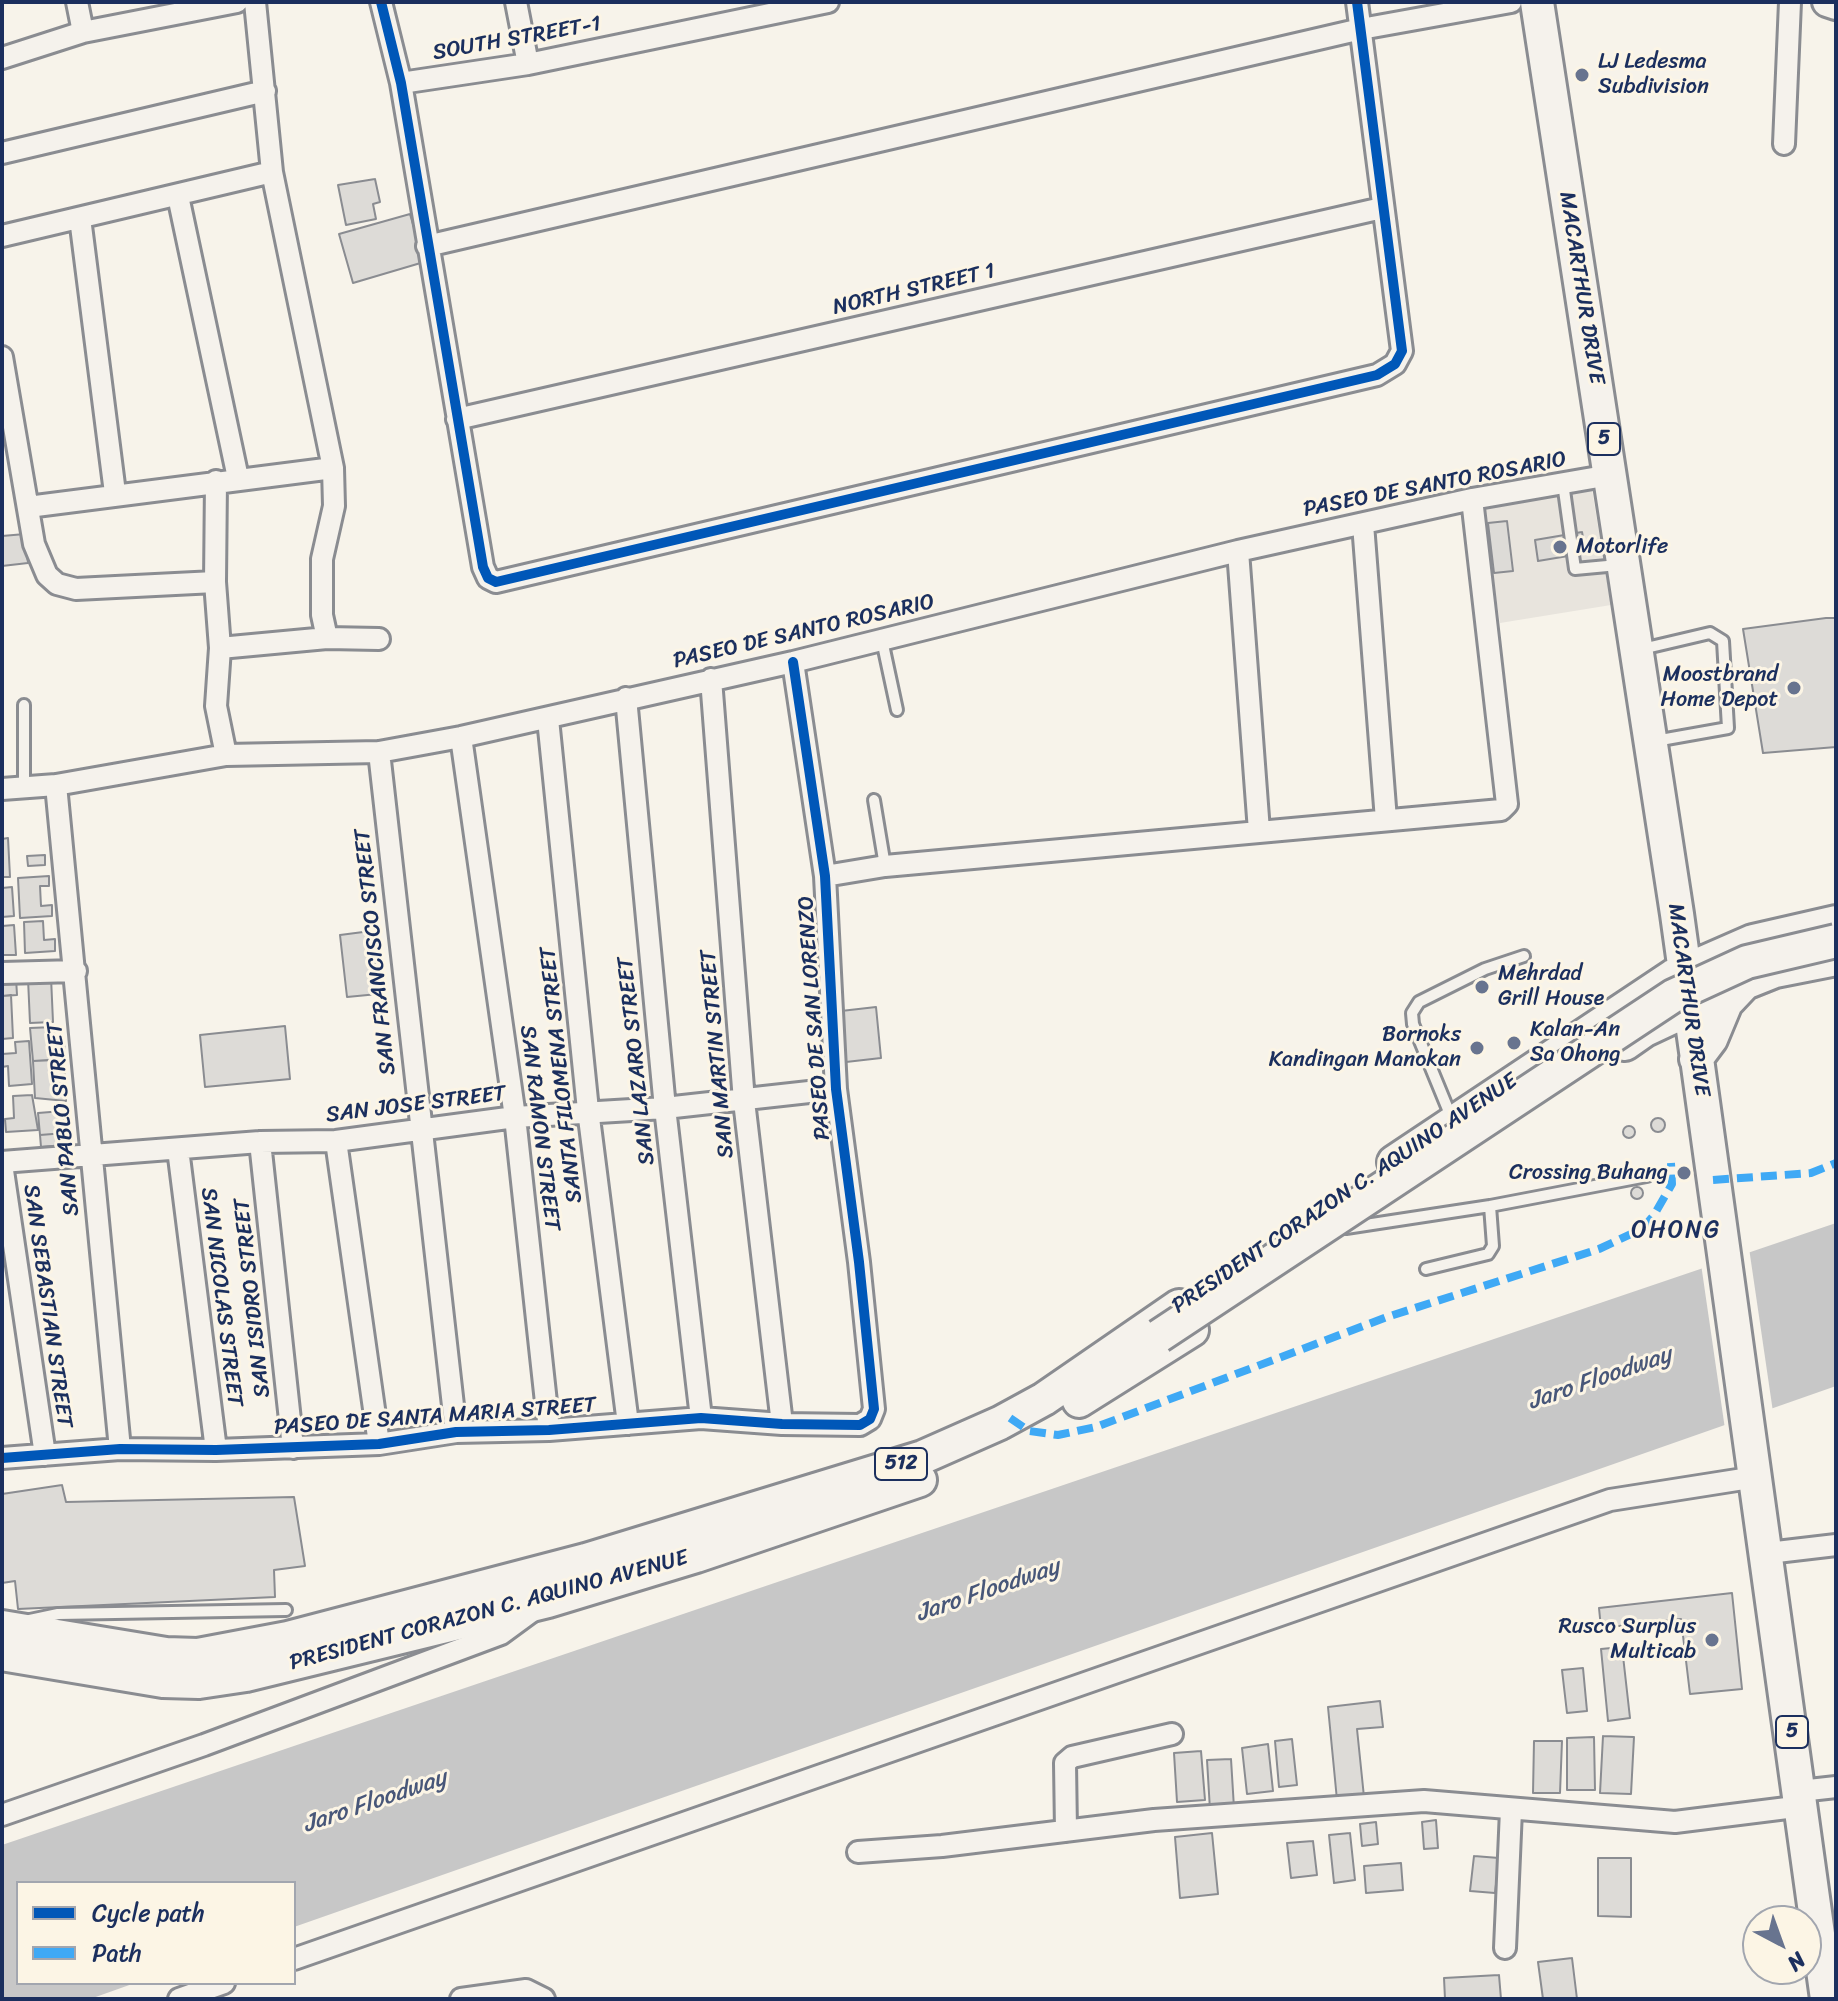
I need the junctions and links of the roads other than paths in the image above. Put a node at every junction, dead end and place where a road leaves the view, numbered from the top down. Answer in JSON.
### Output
{"nodes":[{"id":1,"x":77,"y":2,"type":"edge"},
{"id":2,"x":237,"y":2,"type":"edge"},
{"id":3,"x":255,"y":2,"type":"edge"},
{"id":4,"x":381,"y":2,"type":"edge"},
{"id":5,"x":516,"y":2,"type":"edge"},
{"id":6,"x":828,"y":2,"type":"edge"},
{"id":7,"x":1357,"y":2,"type":"edge"},
{"id":8,"x":1511,"y":2,"type":"edge"},
{"id":9,"x":1537,"y":2,"type":"edge"},
{"id":10,"x":1790,"y":2,"type":"edge"},
{"id":11,"x":1827,"y":2,"type":"edge"},
{"id":12,"x":1836,"y":5,"type":"edge"},
{"id":13,"x":1361,"y":29,"type":"junction"},
{"id":14,"x":83,"y":32,"type":"junction"},
{"id":15,"x":2,"y":58,"type":"edge"},
{"id":16,"x":528,"y":64,"type":"junction"},
{"id":17,"x":401,"y":83,"type":"junction"},
{"id":18,"x":265,"y":91,"type":"junction"},
{"id":19,"x":1784,"y":144,"type":"dead end"},
{"id":20,"x":2,"y":153,"type":"edge"},
{"id":21,"x":272,"y":172,"type":"junction"},
{"id":22,"x":178,"y":196,"type":"junction"},
{"id":23,"x":1382,"y":208,"type":"junction"},
{"id":24,"x":80,"y":218,"type":"junction"},
{"id":25,"x":2,"y":236,"type":"edge"},
{"id":26,"x":427,"y":246,"type":"junction"},
{"id":27,"x":2,"y":357,"type":"edge"},
{"id":28,"x":457,"y":419,"type":"junction"},
{"id":29,"x":333,"y":468,"type":"junction"},
{"id":30,"x":1610,"y":475,"type":"junction"},
{"id":31,"x":238,"y":478,"type":"junction"},
{"id":32,"x":216,"y":481,"type":"junction"},
{"id":33,"x":1563,"y":483,"type":"junction"},
{"id":34,"x":115,"y":493,"type":"junction"},
{"id":35,"x":1472,"y":499,"type":"junction"},
{"id":36,"x":28,"y":507,"type":"junction"},
{"id":37,"x":1363,"y":524,"type":"junction"},
{"id":38,"x":1238,"y":551,"type":"junction"},
{"id":39,"x":1623,"y":564,"type":"junction"},
{"id":40,"x":215,"y":582,"type":"junction"},
{"id":41,"x":327,"y":638,"type":"junction"},
{"id":42,"x":379,"y":639,"type":"dead end"},
{"id":43,"x":882,"y":640,"type":"junction"},
{"id":44,"x":220,"y":648,"type":"junction"},
{"id":45,"x":1636,"y":650,"type":"junction"},
{"id":46,"x":793,"y":662,"type":"junction"},
{"id":47,"x":711,"y":679,"type":"junction"},
{"id":48,"x":626,"y":698,"type":"junction"},
{"id":49,"x":24,"y":705,"type":"dead end"},
{"id":50,"x":897,"y":710,"type":"dead end"},
{"id":51,"x":548,"y":719,"type":"junction"},
{"id":52,"x":461,"y":737,"type":"junction"},
{"id":53,"x":1650,"y":742,"type":"junction"},
{"id":54,"x":379,"y":752,"type":"junction"},
{"id":55,"x":226,"y":755,"type":"junction"},
{"id":56,"x":56,"y":785,"type":"junction"},
{"id":57,"x":24,"y":788,"type":"junction"},
{"id":58,"x":2,"y":789,"type":"edge"},
{"id":59,"x":874,"y":800,"type":"dead end"},
{"id":60,"x":1386,"y":820,"type":"junction"},
{"id":61,"x":1259,"y":831,"type":"junction"},
{"id":62,"x":885,"y":866,"type":"junction"},
{"id":63,"x":825,"y":876,"type":"junction"},
{"id":64,"x":1677,"y":914,"type":"junction"},
{"id":65,"x":1836,"y":922,"type":"edge"},
{"id":66,"x":1753,"y":941,"type":"junction"},
{"id":67,"x":1836,"y":941,"type":"edge"},
{"id":68,"x":1524,"y":956,"type":"dead end"},
{"id":69,"x":1836,"y":959,"type":"edge"},
{"id":70,"x":1684,"y":970,"type":"junction"},
{"id":71,"x":76,"y":971,"type":"junction"},
{"id":72,"x":2,"y":973,"type":"edge"},
{"id":73,"x":1745,"y":983,"type":"junction"},
{"id":74,"x":1632,"y":1001,"type":"junction"},
{"id":75,"x":1689,"y":1011,"type":"junction"},
{"id":76,"x":1618,"y":1049,"type":"junction"},
{"id":77,"x":1697,"y":1065,"type":"junction"},
{"id":78,"x":836,"y":1089,"type":"junction"},
{"id":79,"x":744,"y":1101,"type":"junction"},
{"id":80,"x":665,"y":1108,"type":"junction"},
{"id":81,"x":588,"y":1110,"type":"junction"},
{"id":82,"x":515,"y":1117,"type":"junction"},
{"id":83,"x":1453,"y":1121,"type":"junction"},
{"id":84,"x":419,"y":1128,"type":"junction"},
{"id":85,"x":336,"y":1141,"type":"junction"},
{"id":86,"x":260,"y":1142,"type":"junction"},
{"id":87,"x":178,"y":1149,"type":"junction"},
{"id":88,"x":90,"y":1156,"type":"junction"},
{"id":89,"x":2,"y":1163,"type":"edge"},
{"id":90,"x":1647,"y":1176,"type":"dead end"},
{"id":91,"x":1490,"y":1206,"type":"junction"},
{"id":92,"x":1346,"y":1228,"type":"junction"},
{"id":93,"x":1426,"y":1269,"type":"dead end"},
{"id":94,"x":1123,"y":1359,"type":"junction"},
{"id":95,"x":701,"y":1418,"type":"junction"},
{"id":96,"x":870,"y":1419,"type":"joint"},
{"id":97,"x":628,"y":1424,"type":"junction"},
{"id":98,"x":782,"y":1424,"type":"junction"},
{"id":99,"x":549,"y":1430,"type":"junction"},
{"id":100,"x":456,"y":1432,"type":"junction"},
{"id":101,"x":379,"y":1444,"type":"junction"},
{"id":102,"x":293,"y":1448,"type":"junction"},
{"id":103,"x":120,"y":1449,"type":"junction"},
{"id":104,"x":216,"y":1450,"type":"junction"},
{"id":105,"x":45,"y":1455,"type":"junction"},
{"id":106,"x":2,"y":1458,"type":"edge"},
{"id":107,"x":1755,"y":1472,"type":"junction"},
{"id":108,"x":1836,"y":1545,"type":"edge"},
{"id":109,"x":1768,"y":1553,"type":"junction"},
{"id":110,"x":589,"y":1573,"type":"junction"},
{"id":111,"x":548,"y":1601,"type":"junction"},
{"id":112,"x":286,"y":1610,"type":"dead end"},
{"id":113,"x":401,"y":1620,"type":"junction"},
{"id":114,"x":6,"y":1633,"type":"edge"},
{"id":115,"x":1172,"y":1734,"type":"dead end"},
{"id":116,"x":1836,"y":1787,"type":"edge"},
{"id":117,"x":1801,"y":1798,"type":"junction"},
{"id":118,"x":1511,"y":1810,"type":"junction"},
{"id":119,"x":2,"y":1815,"type":"edge"},
{"id":120,"x":1066,"y":1831,"type":"junction"},
{"id":121,"x":858,"y":1852,"type":"dead end"},
{"id":122,"x":1505,"y":1948,"type":"dead end"},
{"id":123,"x":296,"y":1958,"type":"edge"},
{"id":124,"x":218,"y":1985,"type":"edge"},
{"id":125,"x":1830,"y":1993,"type":"edge"},
{"id":126,"x":179,"y":1999,"type":"edge"},
{"id":127,"x":461,"y":1999,"type":"edge"},
{"id":128,"x":544,"y":1999,"type":"edge"}],
"edges":[{"from":1,"to":14,"type":"street"},
{"from":2,"to":14,"type":"street"},
{"from":3,"to":18,"type":"street"},
{"from":4,"to":17,"type":"street"},
{"from":5,"to":16,"type":"street"},
{"from":6,"to":16,"type":"street","name":"SOUTH STREET-1"},
{"from":7,"to":13,"type":"street"},
{"from":8,"to":13,"type":"street"},
{"from":9,"to":30,"type":"main road","name":"MACARTHUR DRIVE","number":"5"},
{"from":10,"to":19,"type":"street"},
{"from":11,"to":12,"type":"street"},
{"from":13,"to":23,"type":"street"},
{"from":13,"to":26,"type":"street"},
{"from":14,"to":15,"type":"street"},
{"from":16,"to":17,"type":"street","name":"SOUTH STREET-1"},
{"from":17,"to":26,"type":"street"},
{"from":18,"to":20,"type":"street"},
{"from":18,"to":21,"type":"street"},
{"from":21,"to":22,"type":"street"},
{"from":21,"to":29,"type":"street"},
{"from":22,"to":24,"type":"street"},
{"from":22,"to":31,"type":"street"},
{"from":23,"to":28,"type":"street","name":"NORTH STREET 1"},
{"from":23,"to":28,"type":"street"},
{"from":24,"to":25,"type":"street"},
{"from":24,"to":34,"type":"street"},
{"from":26,"to":28,"type":"street"},
{"from":27,"to":36,"type":"street"},
{"from":29,"to":31,"type":"street"},
{"from":29,"to":41,"type":"street"},
{"from":30,"to":33,"type":"street","name":"PASEO DE SANTO ROSARIO"},
{"from":30,"to":39,"type":"main road","name":"MACARTHUR DRIVE","number":"5"},
{"from":31,"to":32,"type":"street"},
{"from":32,"to":34,"type":"street"},
{"from":32,"to":40,"type":"street"},
{"from":33,"to":35,"type":"street","name":"PASEO DE SANTO ROSARIO"},
{"from":33,"to":39,"type":"lane"},
{"from":34,"to":36,"type":"street"},
{"from":35,"to":37,"type":"street","name":"PASEO DE SANTO ROSARIO"},
{"from":35,"to":60,"type":"street"},
{"from":36,"to":40,"type":"street"},
{"from":37,"to":38,"type":"street","name":"PASEO DE SANTO ROSARIO"},
{"from":37,"to":60,"type":"street"},
{"from":38,"to":43,"type":"street","name":"PASEO DE SANTO ROSARIO"},
{"from":38,"to":61,"type":"street"},
{"from":39,"to":45,"type":"main road","name":"MACARTHUR DRIVE","number":"5"},
{"from":40,"to":44,"type":"street"},
{"from":41,"to":42,"type":"street"},
{"from":41,"to":44,"type":"street"},
{"from":43,"to":46,"type":"street","name":"PASEO DE SANTO ROSARIO"},
{"from":43,"to":50,"type":"lane"},
{"from":44,"to":55,"type":"street"},
{"from":45,"to":53,"type":"main road","name":"MACARTHUR DRIVE","number":"5"},
{"from":45,"to":53,"type":"lane"},
{"from":46,"to":47,"type":"street","name":"PASEO DE SANTO ROSARIO"},
{"from":46,"to":63,"type":"street","name":"PASEO DE SAN LORENZO"},
{"from":47,"to":48,"type":"street","name":"PASEO DE SANTO ROSARIO"},
{"from":47,"to":79,"type":"street","name":"SAN MARTIN STREET"},
{"from":48,"to":51,"type":"street","name":"PASEO DE SANTO ROSARIO"},
{"from":48,"to":80,"type":"street","name":"SAN LAZARO STREET"},
{"from":49,"to":57,"type":"lane"},
{"from":51,"to":52,"type":"street","name":"PASEO DE SANTO ROSARIO"},
{"from":51,"to":81,"type":"street","name":"SANTA FILOMENA STREET"},
{"from":52,"to":54,"type":"street","name":"PASEO DE SANTO ROSARIO"},
{"from":52,"to":82,"type":"street","name":"SAN RAMON STREET"},
{"from":53,"to":64,"type":"main road","name":"MACARTHUR DRIVE","number":"5"},
{"from":54,"to":55,"type":"street","name":"PASEO DE SANTO ROSARIO"},
{"from":54,"to":84,"type":"street","name":"SAN FRANCISCO STREET"},
{"from":55,"to":56,"type":"street","name":"PASEO DE SANTO ROSARIO"},
{"from":56,"to":57,"type":"street","name":"PASEO DE SANTO ROSARIO"},
{"from":56,"to":71,"type":"street","name":"SAN PABLO STREET"},
{"from":57,"to":58,"type":"street","name":"PASEO DE SANTO ROSARIO"},
{"from":59,"to":62,"type":"lane"},
{"from":60,"to":61,"type":"street"},
{"from":61,"to":62,"type":"street"},
{"from":62,"to":63,"type":"street"},
{"from":63,"to":78,"type":"street","name":"PASEO DE SAN LORENZO"},
{"from":64,"to":66,"type":"main road"},
{"from":64,"to":70,"type":"main road","name":"MACARTHUR DRIVE","number":"5"},
{"from":64,"to":74,"type":"main road"},
{"from":65,"to":66,"type":"main road","name":"PRESIDENT CORAZON C. AQUINO AVENUE"},
{"from":66,"to":70,"type":"main road","name":"PRESIDENT CORAZON C. AQUINO AVENUE"},
{"from":67,"to":94,"type":"main road","name":"PRESIDENT CORAZON C. AQUINO AVENUE","number":"512","bridge":true},
{"from":68,"to":83,"type":"lane"},
{"from":69,"to":73,"type":"main road","name":"PRESIDENT CORAZON C. AQUINO AVENUE"},
{"from":70,"to":74,"type":"main road","name":"PRESIDENT CORAZON C. AQUINO AVENUE","number":"512"},
{"from":70,"to":75,"type":"main road","name":"MACARTHUR DRIVE","number":"5"},
{"from":71,"to":72,"type":"street"},
{"from":71,"to":88,"type":"street","name":"SAN PABLO STREET"},
{"from":73,"to":75,"type":"main road","name":"PRESIDENT CORAZON C. AQUINO AVENUE"},
{"from":73,"to":77,"type":"main road"},
{"from":74,"to":83,"type":"main road","name":"PRESIDENT CORAZON C. AQUINO AVENUE","number":"512"},
{"from":75,"to":76,"type":"main road","name":"PRESIDENT CORAZON C. AQUINO AVENUE","number":"512"},
{"from":75,"to":77,"type":"main road","name":"MACARTHUR DRIVE","number":"5"},
{"from":76,"to":77,"type":"main road"},
{"from":76,"to":92,"type":"main road","name":"PRESIDENT CORAZON C. AQUINO AVENUE","number":"512"},
{"from":77,"to":107,"type":"main road","name":"MACARTHUR DRIVE","number":"5"},
{"from":78,"to":79,"type":"street","name":"SAN JOSE STREET"},
{"from":78,"to":96,"type":"street","name":"PASEO DE SAN LORENZO"},
{"from":79,"to":80,"type":"street","name":"SAN JOSE STREET"},
{"from":79,"to":98,"type":"street","name":"SAN MARTIN STREET"},
{"from":80,"to":81,"type":"street","name":"SAN JOSE STREET"},
{"from":80,"to":95,"type":"street","name":"SAN LAZARO STREET"},
{"from":81,"to":82,"type":"street","name":"SAN JOSE STREET"},
{"from":81,"to":97,"type":"street","name":"SANTA FILOMENA STREET"},
{"from":82,"to":84,"type":"street","name":"SAN JOSE STREET"},
{"from":82,"to":99,"type":"street","name":"SAN RAMON STREET"},
{"from":83,"to":94,"type":"main road","name":"PRESIDENT CORAZON C. AQUINO AVENUE","number":"512"},
{"from":84,"to":85,"type":"street","name":"SAN JOSE STREET"},
{"from":84,"to":100,"type":"street","name":"SAN FRANCISCO STREET"},
{"from":85,"to":86,"type":"street","name":"SAN JOSE STREET"},
{"from":85,"to":101,"type":"street"},
{"from":86,"to":87,"type":"street","name":"SAN JOSE STREET"},
{"from":86,"to":102,"type":"street","name":"SAN ISIDRO STREET"},
{"from":87,"to":88,"type":"street","name":"SAN JOSE STREET"},
{"from":87,"to":104,"type":"street","name":"SAN NICOLAS STREET"},
{"from":88,"to":89,"type":"street","name":"SAN JOSE STREET"},
{"from":88,"to":103,"type":"street","name":"SAN PABLO STREET"},
{"from":89,"to":105,"type":"street","name":"SAN SEBASTIAN STREET"},
{"from":90,"to":91,"type":"lane"},
{"from":91,"to":92,"type":"lane"},
{"from":91,"to":93,"type":"lane"},
{"from":92,"to":94,"type":"main road","name":"PRESIDENT CORAZON C. AQUINO AVENUE","number":"512"},
{"from":94,"to":110,"type":"main road","name":"PRESIDENT CORAZON C. AQUINO AVENUE","number":"512"},
{"from":95,"to":97,"type":"street","name":"PASEO DE SANTA MARIA STREET"},
{"from":95,"to":98,"type":"street","name":"PASEO DE SANTA MARIA STREET"},
{"from":96,"to":98,"type":"street","name":"PASEO DE SANTA MARIA STREET"},
{"from":97,"to":99,"type":"street","name":"PASEO DE SANTA MARIA STREET"},
{"from":99,"to":100,"type":"street","name":"PASEO DE SANTA MARIA STREET"},
{"from":100,"to":101,"type":"street","name":"PASEO DE SANTA MARIA STREET"},
{"from":101,"to":102,"type":"street","name":"PASEO DE SANTA MARIA STREET"},
{"from":102,"to":104,"type":"street","name":"PASEO DE SANTA MARIA STREET"},
{"from":103,"to":104,"type":"street","name":"PASEO DE SANTA MARIA STREET"},
{"from":103,"to":105,"type":"street","name":"PASEO DE SANTA MARIA STREET"},
{"from":105,"to":106,"type":"street","name":"PASEO DE SANTA MARIA STREET"},
{"from":107,"to":109,"type":"main road","name":"MACARTHUR DRIVE","number":"5"},
{"from":107,"to":123,"type":"street"},
{"from":108,"to":109,"type":"street"},
{"from":109,"to":117,"type":"main road","name":"MACARTHUR DRIVE","number":"5"},
{"from":110,"to":111,"type":"main road","name":"PRESIDENT CORAZON C. AQUINO AVENUE","number":"512"},
{"from":110,"to":113,"type":"main road","name":"PRESIDENT CORAZON C. AQUINO AVENUE","number":"512"},
{"from":111,"to":113,"type":"main road","name":"PRESIDENT CORAZON C. AQUINO AVENUE","number":"512"},
{"from":111,"to":119,"type":"street"},
{"from":112,"to":114,"type":"lane"},
{"from":113,"to":114,"type":"main road","name":"PRESIDENT CORAZON C. AQUINO AVENUE","number":"512"},
{"from":115,"to":120,"type":"street"},
{"from":116,"to":117,"type":"street"},
{"from":117,"to":118,"type":"street"},
{"from":117,"to":125,"type":"main road","name":"MACARTHUR DRIVE","number":"5"},
{"from":118,"to":120,"type":"street"},
{"from":118,"to":122,"type":"street"},
{"from":120,"to":121,"type":"street"},
{"from":124,"to":126,"type":"street"},
{"from":127,"to":128,"type":"street"}]}
